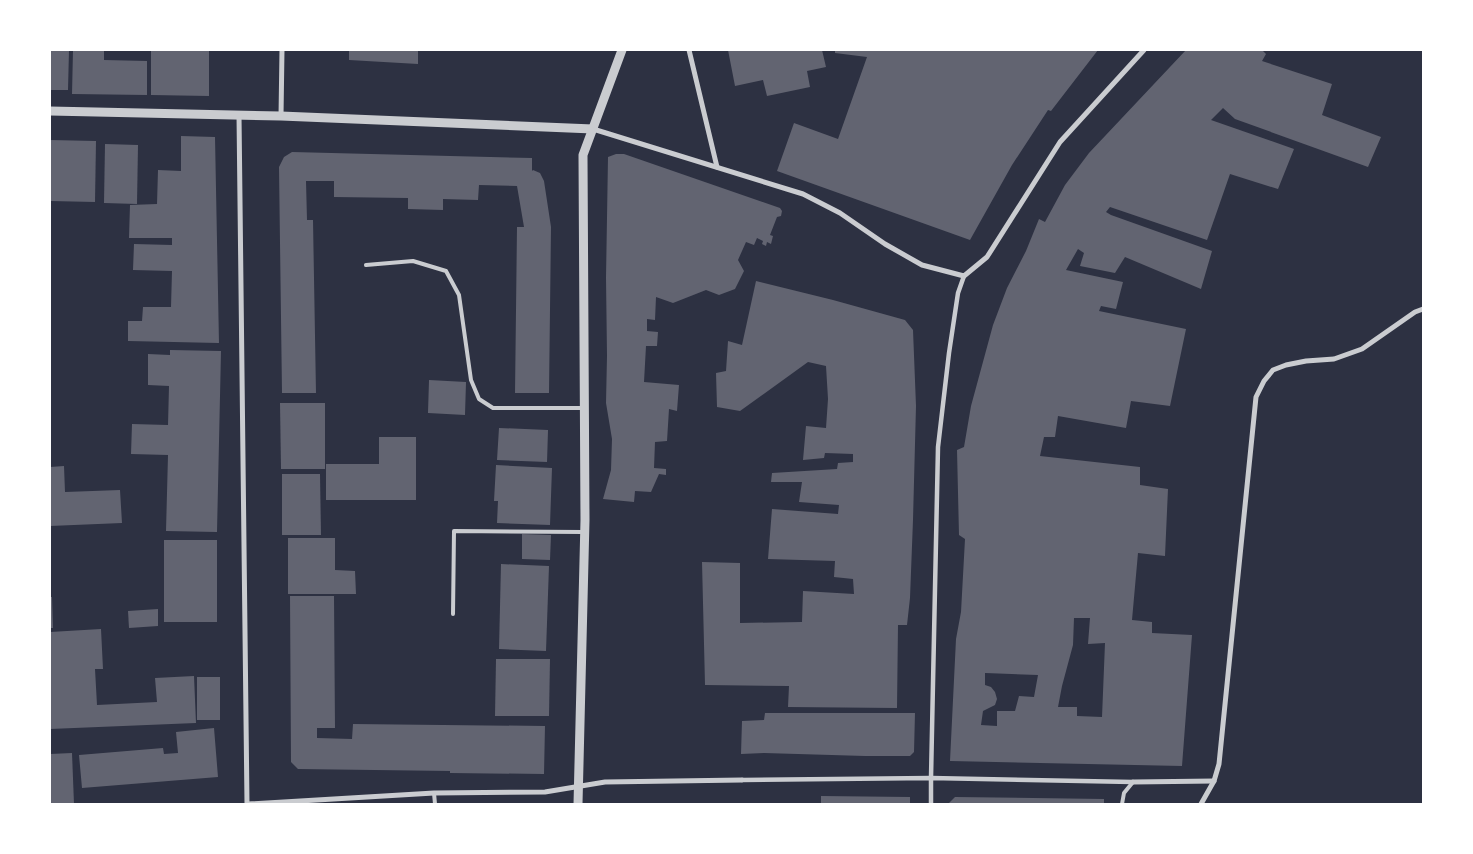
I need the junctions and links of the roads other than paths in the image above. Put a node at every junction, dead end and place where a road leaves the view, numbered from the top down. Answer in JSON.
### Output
{"nodes":[{"id":1,"x":282,"y":50,"type":"edge"},
{"id":2,"x":622,"y":50,"type":"edge"},
{"id":3,"x":689,"y":50,"type":"edge"},
{"id":4,"x":1144,"y":50,"type":"edge"},
{"id":5,"x":50,"y":111,"type":"edge"},
{"id":6,"x":239,"y":115,"type":"junction"},
{"id":7,"x":281,"y":116,"type":"junction"},
{"id":8,"x":593,"y":130,"type":"junction"},
{"id":9,"x":717,"y":167,"type":"junction"},
{"id":10,"x":366,"y":264,"type":"dead end"},
{"id":11,"x":964,"y":276,"type":"junction"},
{"id":12,"x":1423,"y":309,"type":"edge"},
{"id":13,"x":584,"y":408,"type":"junction"},
{"id":14,"x":584,"y":532,"type":"junction"},
{"id":15,"x":453,"y":614,"type":"dead end"},
{"id":16,"x":931,"y":778,"type":"junction"},
{"id":17,"x":742,"y":780,"type":"joint"},
{"id":18,"x":1214,"y":781,"type":"junction"},
{"id":19,"x":1133,"y":782,"type":"junction"},
{"id":20,"x":578,"y":786,"type":"junction"},
{"id":21,"x":434,"y":793,"type":"junction"},
{"id":22,"x":248,"y":804,"type":"edge"},
{"id":23,"x":435,"y":804,"type":"edge"},
{"id":24,"x":578,"y":804,"type":"edge"},
{"id":25,"x":932,"y":804,"type":"edge"},
{"id":26,"x":1122,"y":804,"type":"edge"},
{"id":27,"x":1201,"y":804,"type":"edge"}],
"edges":[{"from":1,"to":7,"type":"street"},
{"from":2,"to":8,"type":"street"},
{"from":3,"to":9,"type":"street"},
{"from":4,"to":11,"type":"street"},
{"from":5,"to":6,"type":"street"},
{"from":6,"to":7,"type":"street"},
{"from":6,"to":22,"type":"street"},
{"from":7,"to":8,"type":"street"},
{"from":8,"to":9,"type":"street"},
{"from":8,"to":13,"type":"street"},
{"from":9,"to":11,"type":"street"},
{"from":10,"to":13,"type":"lane"},
{"from":11,"to":16,"type":"street"},
{"from":12,"to":18,"type":"street"},
{"from":13,"to":14,"type":"street"},
{"from":14,"to":15,"type":"lane"},
{"from":14,"to":20,"type":"street"},
{"from":16,"to":17,"type":"street"},
{"from":16,"to":19,"type":"street"},
{"from":16,"to":25,"type":"street"},
{"from":17,"to":20,"type":"street"},
{"from":18,"to":19,"type":"street"},
{"from":18,"to":27,"type":"street"},
{"from":19,"to":26,"type":"lane"},
{"from":20,"to":21,"type":"street"},
{"from":20,"to":24,"type":"street"},
{"from":21,"to":22,"type":"street"},
{"from":21,"to":23,"type":"lane"}]}
